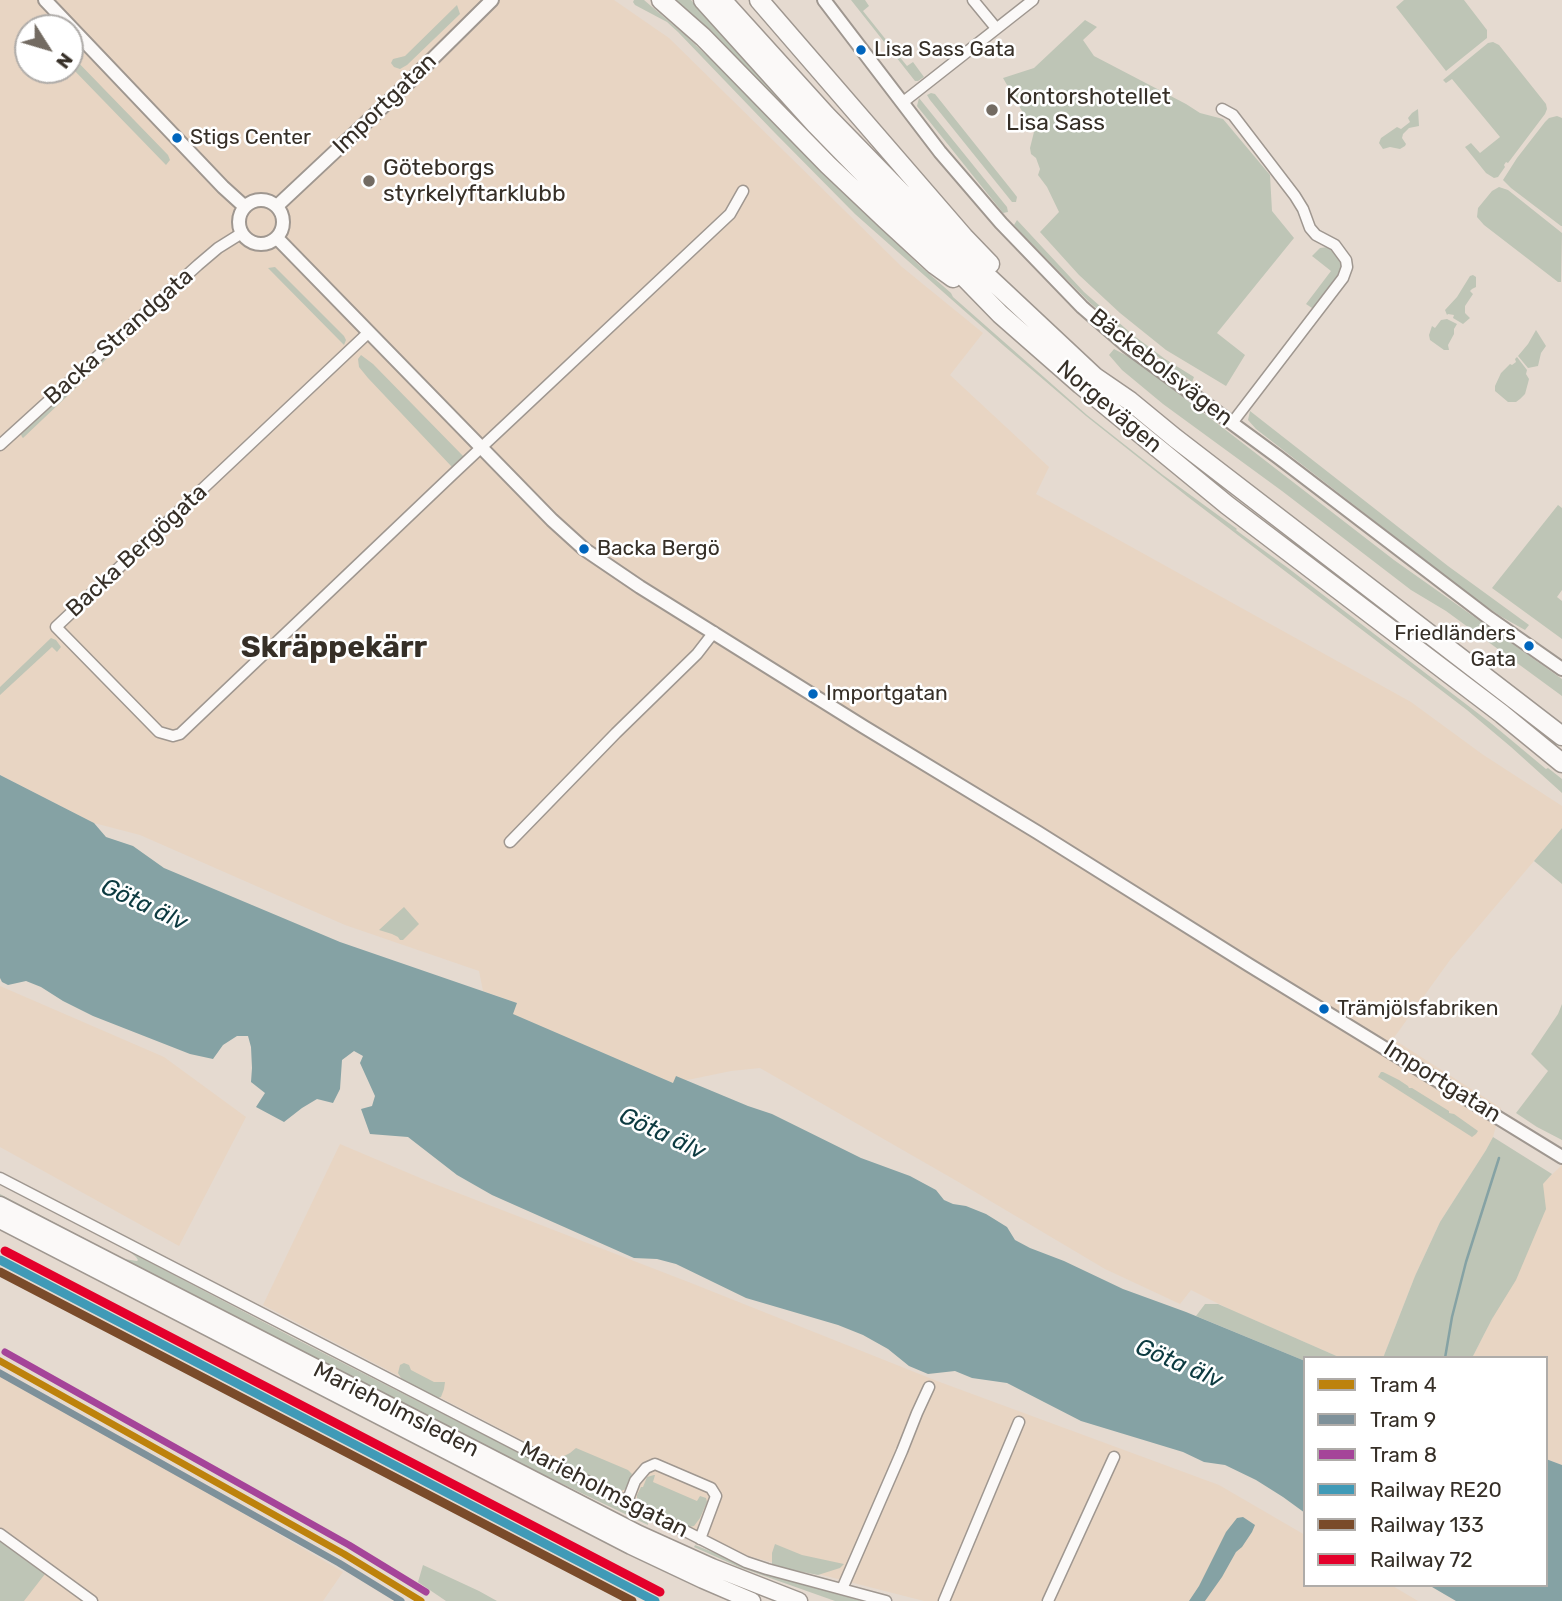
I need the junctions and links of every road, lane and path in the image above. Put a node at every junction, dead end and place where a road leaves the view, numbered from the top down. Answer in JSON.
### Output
{"nodes":[{"id":1,"x":45,"y":0,"type":"edge"},
{"id":2,"x":492,"y":0,"type":"edge"},
{"id":3,"x":661,"y":0,"type":"edge"},
{"id":4,"x":703,"y":0,"type":"edge"},
{"id":5,"x":722,"y":0,"type":"edge"},
{"id":6,"x":759,"y":0,"type":"edge"},
{"id":7,"x":824,"y":0,"type":"edge"},
{"id":8,"x":973,"y":0,"type":"edge"},
{"id":9,"x":1033,"y":0,"type":"edge"},
{"id":10,"x":996,"y":28,"type":"junction"},
{"id":11,"x":902,"y":103,"type":"junction"},
{"id":12,"x":1222,"y":109,"type":"dead end"},
{"id":13,"x":743,"y":191,"type":"dead end"},
{"id":14,"x":277,"y":206,"type":"junction"},
{"id":15,"x":245,"y":207,"type":"junction"},
{"id":16,"x":242,"y":233,"type":"junction"},
{"id":17,"x":277,"y":238,"type":"junction"},
{"id":18,"x":1000,"y":313,"type":"junction"},
{"id":19,"x":1043,"y":329,"type":"junction"},
{"id":20,"x":368,"y":333,"type":"junction"},
{"id":21,"x":1231,"y":423,"type":"junction"},
{"id":22,"x":0,"y":445,"type":"edge"},
{"id":23,"x":481,"y":448,"type":"junction"},
{"id":24,"x":714,"y":632,"type":"junction"},
{"id":25,"x":1562,"y":669,"type":"edge"},
{"id":26,"x":1502,"y":714,"type":"junction"},
{"id":27,"x":1562,"y":736,"type":"edge"},
{"id":28,"x":1562,"y":762,"type":"edge"},
{"id":29,"x":1562,"y":774,"type":"edge"},
{"id":30,"x":510,"y":842,"type":"dead end"},
{"id":31,"x":1562,"y":1157,"type":"edge"},
{"id":32,"x":0,"y":1178,"type":"edge"},
{"id":33,"x":0,"y":1205,"type":"edge"},
{"id":34,"x":0,"y":1220,"type":"edge"},
{"id":35,"x":929,"y":1387,"type":"dead end"},
{"id":36,"x":1019,"y":1422,"type":"dead end"},
{"id":37,"x":1114,"y":1457,"type":"dead end"},
{"id":38,"x":627,"y":1502,"type":"junction"},
{"id":39,"x":0,"y":1534,"type":"edge"},
{"id":40,"x":700,"y":1539,"type":"junction"},
{"id":41,"x":842,"y":1589,"type":"junction"},
{"id":42,"x":792,"y":1598,"type":"edge"},
{"id":43,"x":92,"y":1601,"type":"edge"},
{"id":44,"x":752,"y":1601,"type":"edge"},
{"id":45,"x":808,"y":1601,"type":"edge"},
{"id":46,"x":886,"y":1601,"type":"edge"},
{"id":47,"x":944,"y":1601,"type":"edge"},
{"id":48,"x":1048,"y":1601,"type":"edge"}],
"edges":[{"from":1,"to":15,"type":"street"},
{"from":2,"to":14,"type":"street","name":"Importgatan"},
{"from":3,"to":18,"type":"highway"},
{"from":4,"to":18,"type":"highway","name":"Norgevägen"},
{"from":5,"to":19,"type":"highway","name":"Norgevägen"},
{"from":6,"to":19,"type":"highway"},
{"from":7,"to":11,"type":"street","name":"Bäckebolsvägen"},
{"from":8,"to":10,"type":"street"},
{"from":9,"to":10,"type":"street"},
{"from":10,"to":11,"type":"street"},
{"from":11,"to":21,"type":"street","name":"Bäckebolsvägen"},
{"from":12,"to":21,"type":"street"},
{"from":13,"to":23,"type":"street"},
{"from":14,"to":15,"type":"street"},
{"from":14,"to":17,"type":"street"},
{"from":15,"to":16,"type":"street"},
{"from":16,"to":17,"type":"street"},
{"from":16,"to":22,"type":"street","name":"Backa Strandgata"},
{"from":17,"to":20,"type":"street","name":"Importgatan"},
{"from":18,"to":26,"type":"highway","name":"Norgevägen"},
{"from":19,"to":27,"type":"highway","name":"Norgevägen"},
{"from":20,"to":23,"type":"street","name":"Importgatan"},
{"from":20,"to":23,"type":"street","name":"Backa Bergögata"},
{"from":21,"to":25,"type":"street","name":"Bäckebolsvägen"},
{"from":23,"to":24,"type":"street","name":"Importgatan"},
{"from":24,"to":30,"type":"street"},
{"from":24,"to":31,"type":"street","name":"Importgatan"},
{"from":26,"to":28,"type":"highway","name":"Norgevägen"},
{"from":26,"to":29,"type":"highway"},
{"from":32,"to":38,"type":"street","name":"Marieholmsgatan"},
{"from":33,"to":42,"type":"highway","name":"Marieholmsleden"},
{"from":34,"to":44,"type":"highway","name":"Marieholmsleden"},
{"from":35,"to":41,"type":"street"},
{"from":36,"to":47,"type":"street"},
{"from":37,"to":48,"type":"street"},
{"from":38,"to":40,"type":"street","name":"Marieholmsgatan"},
{"from":38,"to":40,"type":"street"},
{"from":39,"to":43,"type":"street"},
{"from":40,"to":41,"type":"street","name":"Marieholmsgatan"},
{"from":41,"to":46,"type":"street","name":"Marieholmsgatan"},
{"from":42,"to":45,"type":"highway","name":"Marieholmsleden"}]}
